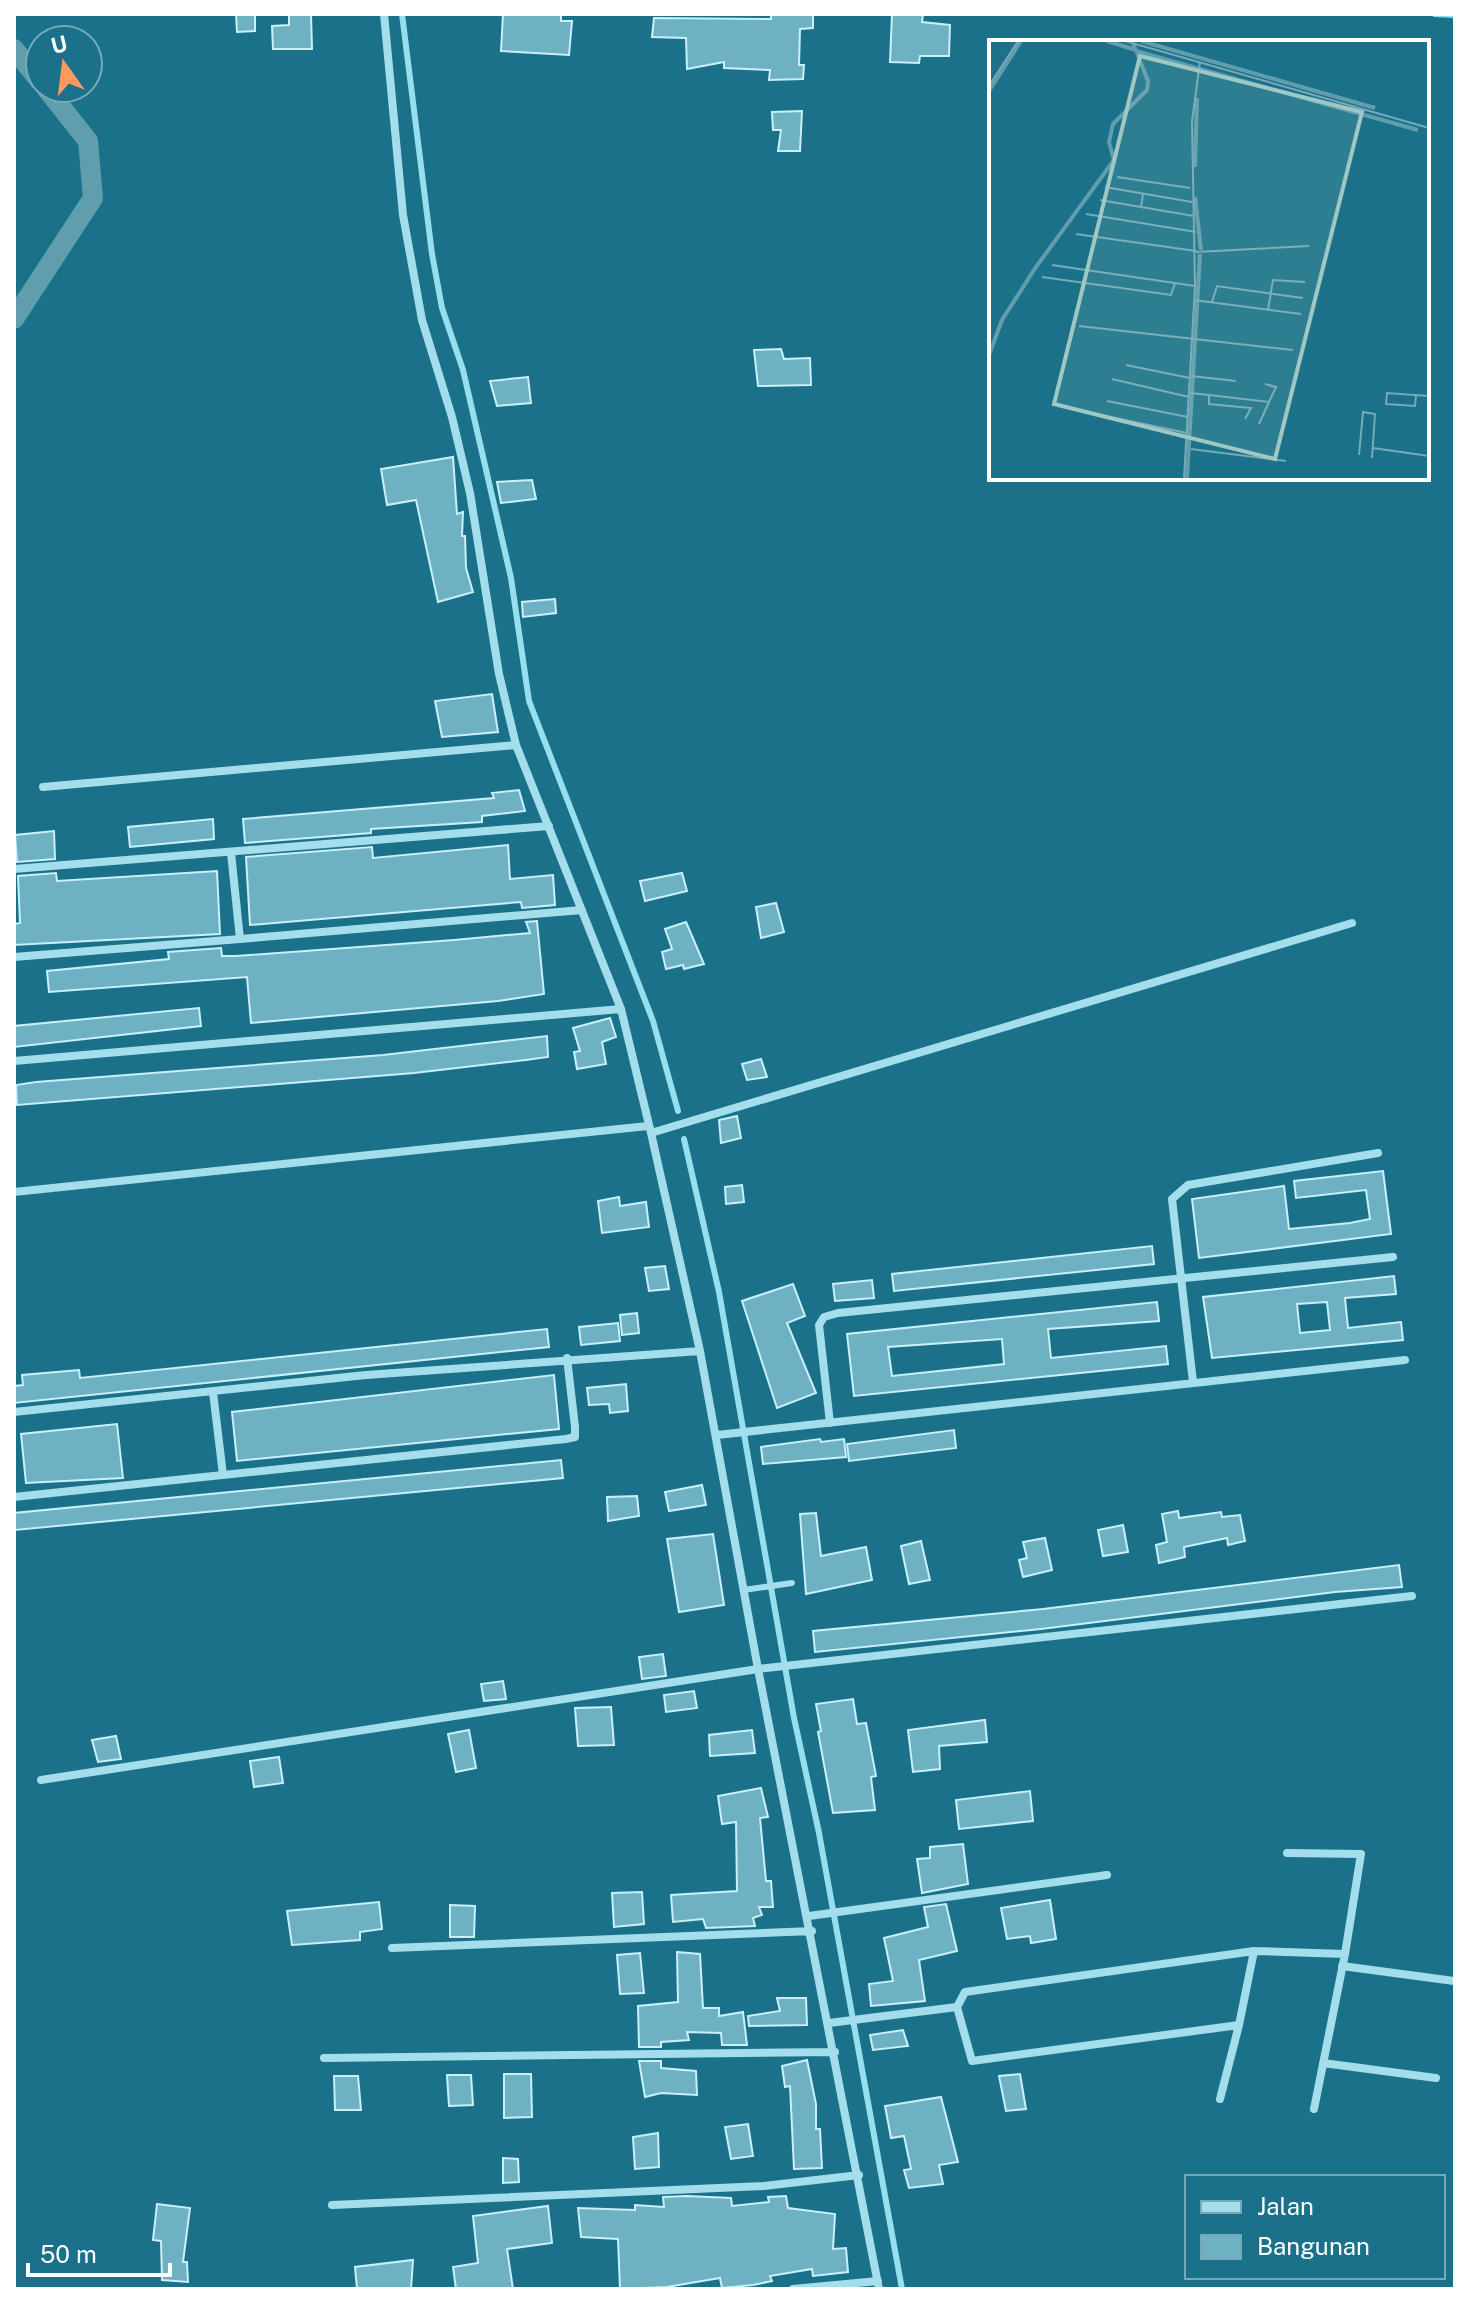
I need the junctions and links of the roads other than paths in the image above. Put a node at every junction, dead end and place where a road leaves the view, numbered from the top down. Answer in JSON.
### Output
{"nodes":[{"id":1,"x":384,"y":14,"type":"edge"},
{"id":2,"x":516,"y":745,"type":"junction"},
{"id":3,"x":43,"y":787,"type":"dead end"},
{"id":4,"x":549,"y":826,"type":"junction"},
{"id":5,"x":231,"y":853,"type":"junction"},
{"id":6,"x":14,"y":869,"type":"edge"},
{"id":7,"x":582,"y":910,"type":"junction"},
{"id":8,"x":1352,"y":923,"type":"dead end"},
{"id":9,"x":240,"y":939,"type":"junction"},
{"id":10,"x":14,"y":957,"type":"edge"},
{"id":11,"x":621,"y":1009,"type":"junction"},
{"id":12,"x":14,"y":1061,"type":"edge"},
{"id":13,"x":650,"y":1130,"type":"junction"},
{"id":14,"x":1378,"y":1153,"type":"dead end"},
{"id":15,"x":14,"y":1192,"type":"edge"},
{"id":16,"x":1393,"y":1257,"type":"dead end"},
{"id":17,"x":1181,"y":1280,"type":"junction"},
{"id":18,"x":700,"y":1351,"type":"junction"},
{"id":19,"x":567,"y":1358,"type":"junction"},
{"id":20,"x":1405,"y":1360,"type":"dead end"},
{"id":21,"x":1193,"y":1382,"type":"junction"},
{"id":22,"x":213,"y":1392,"type":"junction"},
{"id":23,"x":14,"y":1412,"type":"edge"},
{"id":24,"x":830,"y":1423,"type":"junction"},
{"id":25,"x":717,"y":1435,"type":"junction"},
{"id":26,"x":223,"y":1475,"type":"junction"},
{"id":27,"x":14,"y":1497,"type":"edge"},
{"id":28,"x":792,"y":1583,"type":"dead end"},
{"id":29,"x":744,"y":1590,"type":"junction"},
{"id":30,"x":1412,"y":1596,"type":"dead end"},
{"id":31,"x":758,"y":1669,"type":"junction"},
{"id":32,"x":41,"y":1780,"type":"dead end"},
{"id":33,"x":1287,"y":1853,"type":"dead end"},
{"id":34,"x":1107,"y":1875,"type":"dead end"},
{"id":35,"x":809,"y":1916,"type":"junction"},
{"id":36,"x":812,"y":1931,"type":"junction"},
{"id":37,"x":392,"y":1948,"type":"dead end"},
{"id":38,"x":1254,"y":1951,"type":"junction"},
{"id":39,"x":1345,"y":1954,"type":"junction"},
{"id":40,"x":1342,"y":1966,"type":"junction"},
{"id":41,"x":1454,"y":1981,"type":"edge"},
{"id":42,"x":957,"y":2007,"type":"junction"},
{"id":43,"x":829,"y":2023,"type":"junction"},
{"id":44,"x":1239,"y":2025,"type":"junction"},
{"id":45,"x":835,"y":2052,"type":"junction"},
{"id":46,"x":324,"y":2058,"type":"dead end"},
{"id":47,"x":1323,"y":2063,"type":"junction"},
{"id":48,"x":1436,"y":2078,"type":"dead end"},
{"id":49,"x":1220,"y":2099,"type":"dead end"},
{"id":50,"x":1314,"y":2109,"type":"dead end"},
{"id":51,"x":859,"y":2175,"type":"junction"},
{"id":52,"x":332,"y":2205,"type":"dead end"},
{"id":53,"x":879,"y":2285,"type":"edge"},
{"id":54,"x":793,"y":2289,"type":"edge"}],
"edges":[{"from":1,"to":2,"type":"street"},
{"from":2,"to":3,"type":"street"},
{"from":2,"to":4,"type":"street"},
{"from":4,"to":5,"type":"street"},
{"from":4,"to":7,"type":"street"},
{"from":5,"to":6,"type":"street"},
{"from":5,"to":9,"type":"street"},
{"from":7,"to":9,"type":"street"},
{"from":7,"to":11,"type":"street"},
{"from":8,"to":13,"type":"street"},
{"from":9,"to":10,"type":"street"},
{"from":11,"to":12,"type":"street"},
{"from":11,"to":13,"type":"street"},
{"from":13,"to":15,"type":"street"},
{"from":13,"to":18,"type":"street"},
{"from":14,"to":17,"type":"street"},
{"from":16,"to":17,"type":"street"},
{"from":17,"to":21,"type":"street"},
{"from":17,"to":24,"type":"street"},
{"from":18,"to":19,"type":"street"},
{"from":18,"to":25,"type":"street"},
{"from":19,"to":22,"type":"street"},
{"from":19,"to":26,"type":"street"},
{"from":20,"to":21,"type":"street"},
{"from":21,"to":24,"type":"street"},
{"from":22,"to":23,"type":"street"},
{"from":22,"to":26,"type":"street"},
{"from":24,"to":25,"type":"street"},
{"from":25,"to":29,"type":"street"},
{"from":26,"to":27,"type":"street"},
{"from":28,"to":29,"type":"lane"},
{"from":29,"to":31,"type":"street"},
{"from":30,"to":31,"type":"street"},
{"from":31,"to":32,"type":"street"},
{"from":31,"to":35,"type":"street"},
{"from":33,"to":39,"type":"street"},
{"from":34,"to":35,"type":"street"},
{"from":35,"to":36,"type":"street"},
{"from":36,"to":37,"type":"street"},
{"from":36,"to":43,"type":"street"},
{"from":38,"to":39,"type":"street"},
{"from":38,"to":42,"type":"street"},
{"from":38,"to":44,"type":"street"},
{"from":39,"to":40,"type":"street"},
{"from":40,"to":41,"type":"street"},
{"from":40,"to":47,"type":"street"},
{"from":42,"to":43,"type":"street"},
{"from":42,"to":44,"type":"street"},
{"from":43,"to":45,"type":"street"},
{"from":44,"to":49,"type":"street"},
{"from":45,"to":46,"type":"street"},
{"from":45,"to":51,"type":"street"},
{"from":47,"to":48,"type":"street"},
{"from":47,"to":50,"type":"street"},
{"from":51,"to":52,"type":"street"},
{"from":51,"to":53,"type":"street"},
{"from":53,"to":54,"type":"street"}]}
